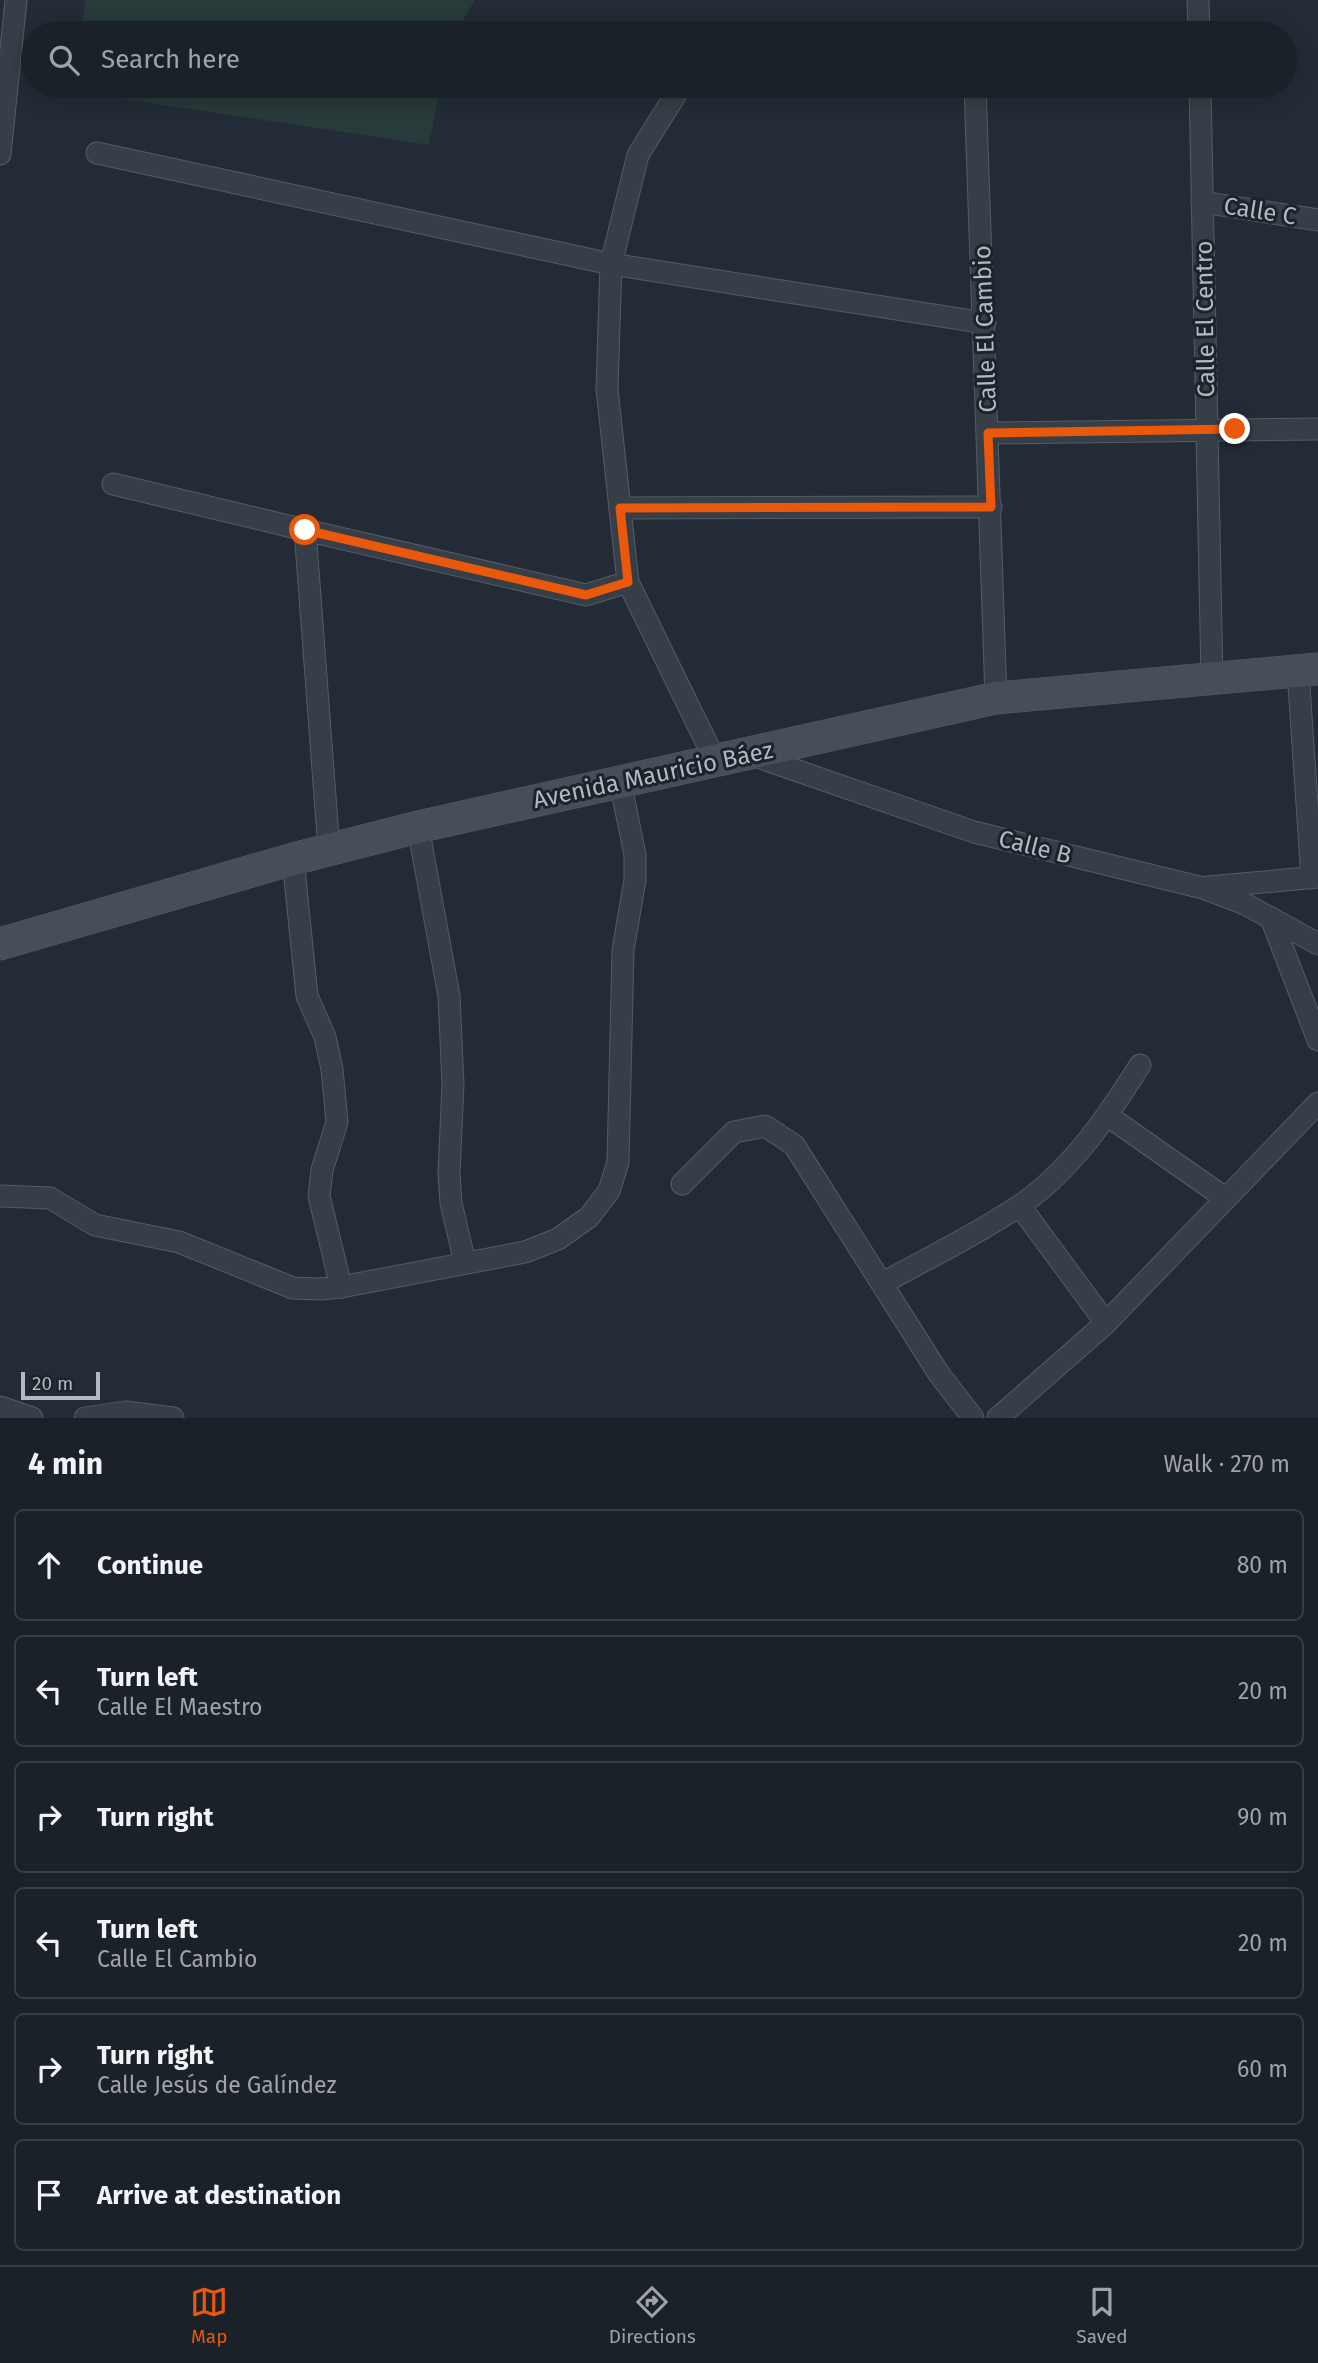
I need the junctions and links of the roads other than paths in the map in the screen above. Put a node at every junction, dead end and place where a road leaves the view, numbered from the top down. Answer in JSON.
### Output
{"nodes":[{"id":1,"x":16,"y":0,"type":"edge"},
{"id":2,"x":1198,"y":0,"type":"edge"},
{"id":3,"x":1199,"y":21,"type":"edge"},
{"id":4,"x":674,"y":98,"type":"edge"},
{"id":5,"x":976,"y":98,"type":"edge"},
{"id":6,"x":1200,"y":98,"type":"edge"},
{"id":7,"x":97,"y":153,"type":"dead end"},
{"id":8,"x":0,"y":154,"type":"edge"},
{"id":9,"x":1202,"y":202,"type":"junction"},
{"id":10,"x":1318,"y":220,"type":"edge"},
{"id":11,"x":611,"y":264,"type":"junction"},
{"id":12,"x":985,"y":323,"type":"junction"},
{"id":13,"x":1207,"y":429,"type":"junction"},
{"id":14,"x":1318,"y":429,"type":"edge"},
{"id":15,"x":988,"y":433,"type":"junction"},
{"id":16,"x":113,"y":484,"type":"dead end"},
{"id":17,"x":991,"y":507,"type":"junction"},
{"id":18,"x":620,"y":508,"type":"junction"},
{"id":19,"x":305,"y":530,"type":"junction"},
{"id":20,"x":628,"y":582,"type":"junction"},
{"id":21,"x":1308,"y":670,"type":"edge"},
{"id":22,"x":1212,"y":679,"type":"junction"},
{"id":23,"x":996,"y":698,"type":"junction"},
{"id":24,"x":749,"y":754,"type":"junction"},
{"id":25,"x":715,"y":760,"type":"junction"},
{"id":26,"x":620,"y":781,"type":"junction"},
{"id":27,"x":418,"y":827,"type":"junction"},
{"id":28,"x":329,"y":849,"type":"junction"},
{"id":29,"x":293,"y":859,"type":"junction"},
{"id":30,"x":1315,"y":878,"type":"edge"},
{"id":31,"x":1203,"y":888,"type":"junction"},
{"id":32,"x":1271,"y":918,"type":"junction"},
{"id":33,"x":0,"y":944,"type":"edge"},
{"id":34,"x":1318,"y":944,"type":"edge"},
{"id":35,"x":1318,"y":1040,"type":"edge"},
{"id":36,"x":1140,"y":1065,"type":"dead end"},
{"id":37,"x":1318,"y":1103,"type":"edge"},
{"id":38,"x":1108,"y":1116,"type":"junction"},
{"id":39,"x":682,"y":1184,"type":"dead end"},
{"id":40,"x":0,"y":1196,"type":"edge"},
{"id":41,"x":1226,"y":1198,"type":"junction"},
{"id":42,"x":1020,"y":1206,"type":"junction"},
{"id":43,"x":465,"y":1263,"type":"junction"},
{"id":44,"x":883,"y":1283,"type":"junction"},
{"id":45,"x":341,"y":1287,"type":"junction"},
{"id":46,"x":1106,"y":1323,"type":"junction"},
{"id":47,"x":0,"y":1408,"type":"edge"},
{"id":48,"x":6,"y":1418,"type":"edge"},
{"id":49,"x":32,"y":1418,"type":"edge"},
{"id":50,"x":85,"y":1418,"type":"edge"},
{"id":51,"x":173,"y":1418,"type":"edge"},
{"id":52,"x":973,"y":1418,"type":"edge"},
{"id":53,"x":998,"y":1418,"type":"edge"}],
"edges":[{"from":1,"to":8,"type":"street"},
{"from":2,"to":3,"type":"street"},
{"from":4,"to":11,"type":"street"},
{"from":5,"to":12,"type":"street","name":"Calle El Cambio"},
{"from":6,"to":9,"type":"street","name":"Calle El Centro"},
{"from":7,"to":11,"type":"street"},
{"from":9,"to":10,"type":"street","name":"Calle C"},
{"from":9,"to":13,"type":"street","name":"Calle El Centro"},
{"from":11,"to":12,"type":"street"},
{"from":11,"to":18,"type":"street"},
{"from":12,"to":15,"type":"street","name":"Calle El Cambio"},
{"from":13,"to":14,"type":"street"},
{"from":13,"to":15,"type":"street"},
{"from":13,"to":22,"type":"street","name":"Calle El Centro"},
{"from":15,"to":17,"type":"street","name":"Calle El Cambio"},
{"from":16,"to":19,"type":"street"},
{"from":17,"to":18,"type":"street"},
{"from":17,"to":23,"type":"street","name":"Calle El Cambio"},
{"from":18,"to":20,"type":"street"},
{"from":19,"to":20,"type":"street"},
{"from":19,"to":28,"type":"street"},
{"from":20,"to":25,"type":"street"},
{"from":21,"to":22,"type":"street","name":"Avenida Mauricio Báez"},
{"from":21,"to":30,"type":"street"},
{"from":22,"to":23,"type":"street","name":"Avenida Mauricio Báez"},
{"from":23,"to":24,"type":"street","name":"Avenida Mauricio Báez"},
{"from":24,"to":25,"type":"street","name":"Avenida Mauricio Báez"},
{"from":24,"to":31,"type":"street","name":"Calle B"},
{"from":25,"to":26,"type":"street","name":"Avenida Mauricio Báez"},
{"from":26,"to":27,"type":"street","name":"Avenida Mauricio Báez"},
{"from":26,"to":43,"type":"street"},
{"from":27,"to":28,"type":"street","name":"Avenida Mauricio Báez"},
{"from":27,"to":43,"type":"street"},
{"from":28,"to":29,"type":"street","name":"Avenida Mauricio Báez"},
{"from":29,"to":33,"type":"street","name":"Avenida Mauricio Báez"},
{"from":29,"to":45,"type":"street"},
{"from":30,"to":31,"type":"street"},
{"from":31,"to":32,"type":"street","name":"Calle B"},
{"from":32,"to":34,"type":"street","name":"Calle B"},
{"from":32,"to":35,"type":"street"},
{"from":36,"to":38,"type":"street"},
{"from":37,"to":41,"type":"street"},
{"from":38,"to":41,"type":"street"},
{"from":38,"to":42,"type":"street"},
{"from":39,"to":44,"type":"street"},
{"from":40,"to":45,"type":"street"},
{"from":41,"to":46,"type":"street"},
{"from":42,"to":44,"type":"street"},
{"from":42,"to":46,"type":"street"},
{"from":43,"to":45,"type":"street"},
{"from":44,"to":52,"type":"street"},
{"from":46,"to":53,"type":"street"},
{"from":47,"to":48,"type":"street"},
{"from":47,"to":49,"type":"street"},
{"from":50,"to":51,"type":"street"}]}
